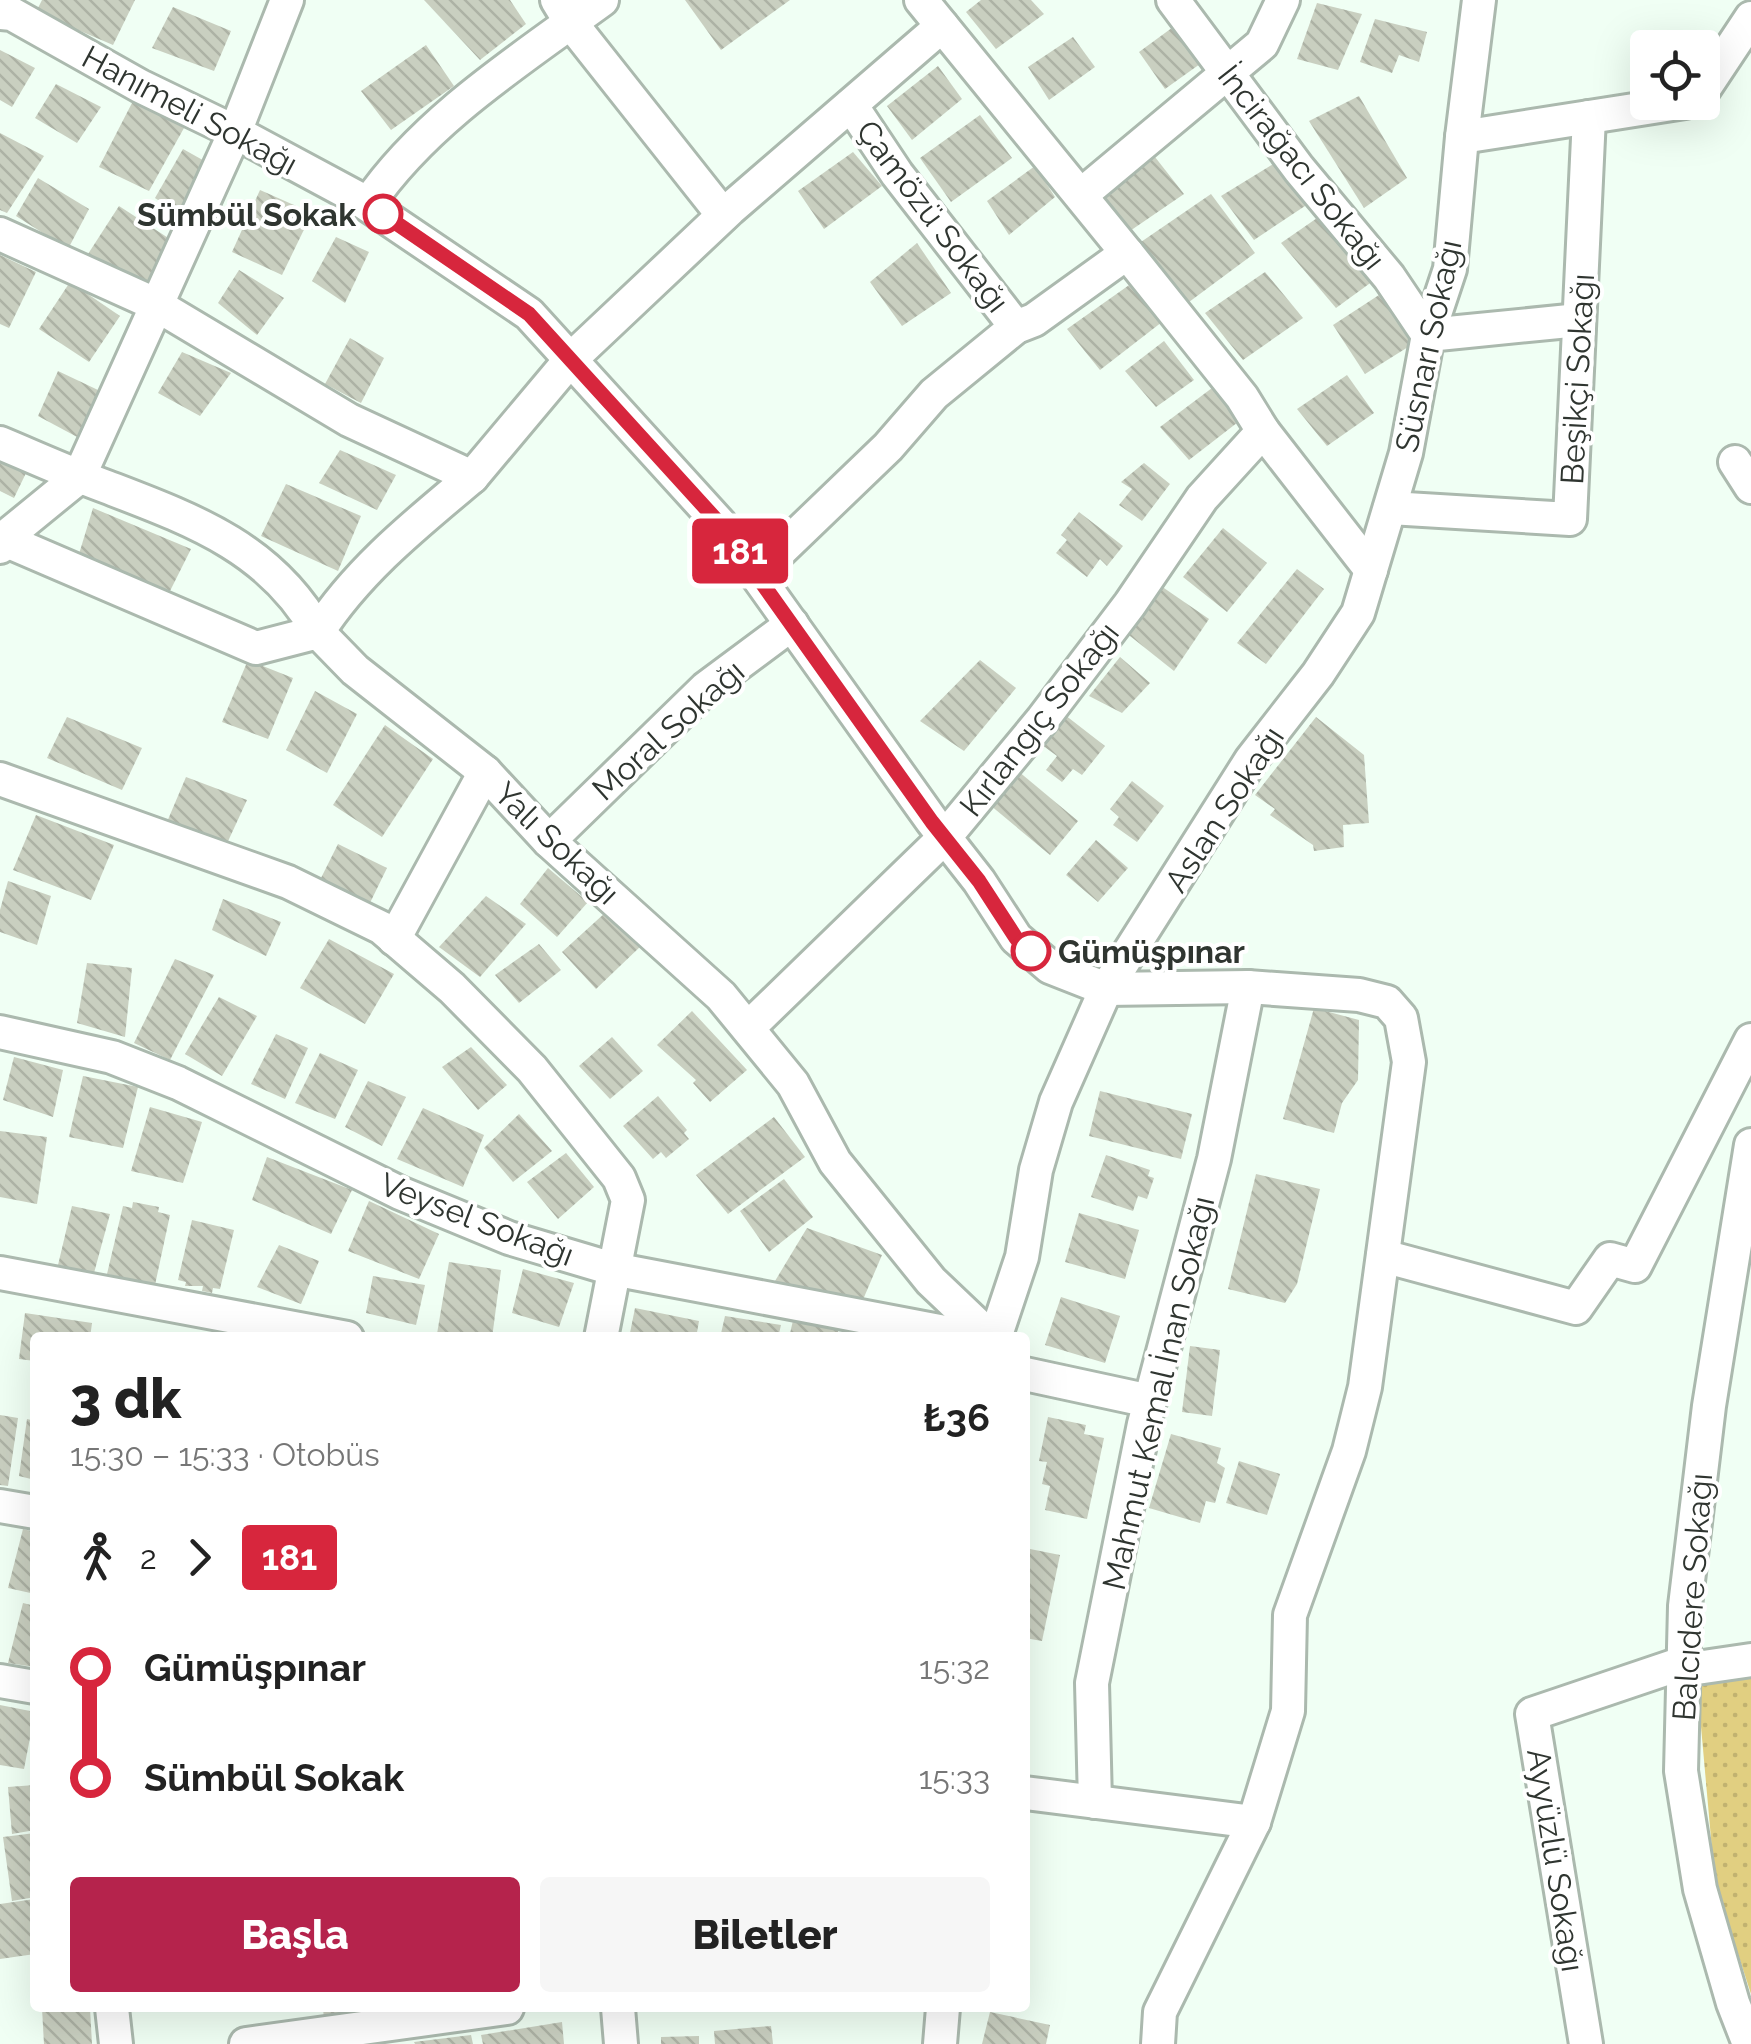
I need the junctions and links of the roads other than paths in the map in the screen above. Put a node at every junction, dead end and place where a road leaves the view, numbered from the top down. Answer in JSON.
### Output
{"nodes":[{"id":1,"x":287,"y":0,"type":"edge"},
{"id":2,"x":602,"y":0,"type":"edge"},
{"id":3,"x":920,"y":0,"type":"edge"},
{"id":4,"x":1173,"y":0,"type":"edge"},
{"id":5,"x":1283,"y":0,"type":"edge"},
{"id":6,"x":1479,"y":0,"type":"edge"},
{"id":7,"x":10,"y":9,"type":"edge"},
{"id":8,"x":564,"y":11,"type":"edge"},
{"id":9,"x":1751,"y":18,"type":"edge"},
{"id":10,"x":942,"y":26,"type":"junction"},
{"id":11,"x":1720,"y":65,"type":"edge"},
{"id":12,"x":1226,"y":73,"type":"junction"},
{"id":13,"x":851,"y":106,"type":"junction"},
{"id":14,"x":1630,"y":111,"type":"edge"},
{"id":15,"x":1589,"y":118,"type":"junction"},
{"id":16,"x":235,"y":132,"type":"junction"},
{"id":17,"x":1462,"y":137,"type":"junction"},
{"id":18,"x":1081,"y":195,"type":"junction"},
{"id":19,"x":368,"y":204,"type":"junction"},
{"id":20,"x":723,"y":215,"type":"junction"},
{"id":21,"x":0,"y":234,"type":"edge"},
{"id":22,"x":1127,"y":253,"type":"junction"},
{"id":23,"x":156,"y":304,"type":"junction"},
{"id":24,"x":1580,"y":320,"type":"junction"},
{"id":25,"x":1016,"y":327,"type":"junction"},
{"id":26,"x":1428,"y":335,"type":"junction"},
{"id":27,"x":571,"y":358,"type":"junction"},
{"id":28,"x":1263,"y":431,"type":"junction"},
{"id":29,"x":0,"y":443,"type":"edge"},
{"id":30,"x":79,"y":476,"type":"junction"},
{"id":31,"x":472,"y":477,"type":"junction"},
{"id":32,"x":1390,"y":508,"type":"junction"},
{"id":33,"x":1,"y":541,"type":"edge"},
{"id":34,"x":1372,"y":570,"type":"junction"},
{"id":35,"x":757,"y":573,"type":"junction"},
{"id":36,"x":792,"y":624,"type":"junction"},
{"id":37,"x":318,"y":632,"type":"junction"},
{"id":38,"x":485,"y":772,"type":"junction"},
{"id":39,"x":0,"y":779,"type":"edge"},
{"id":40,"x":945,"y":838,"type":"junction"},
{"id":41,"x":550,"y":841,"type":"junction"},
{"id":42,"x":394,"y":938,"type":"junction"},
{"id":43,"x":1248,"y":987,"type":"junction"},
{"id":44,"x":1106,"y":989,"type":"junction"},
{"id":45,"x":748,"y":1028,"type":"junction"},
{"id":46,"x":0,"y":1032,"type":"edge"},
{"id":47,"x":1751,"y":1040,"type":"edge"},
{"id":48,"x":1751,"y":1145,"type":"edge"},
{"id":49,"x":1383,"y":1256,"type":"junction"},
{"id":50,"x":613,"y":1269,"type":"junction"},
{"id":51,"x":0,"y":1273,"type":"edge"},
{"id":52,"x":314,"y":1332,"type":"edge"},
{"id":53,"x":602,"y":1332,"type":"edge"},
{"id":54,"x":944,"y":1332,"type":"edge"},
{"id":55,"x":986,"y":1332,"type":"edge"},
{"id":56,"x":995,"y":1332,"type":"edge"},
{"id":57,"x":1030,"y":1375,"type":"edge"},
{"id":58,"x":1150,"y":1401,"type":"junction"},
{"id":59,"x":0,"y":1506,"type":"edge"},
{"id":60,"x":30,"y":1511,"type":"edge"},
{"id":61,"x":1751,"y":1660,"type":"edge"},
{"id":62,"x":1683,"y":1666,"type":"junction"},
{"id":63,"x":0,"y":1681,"type":"edge"},
{"id":64,"x":30,"y":1687,"type":"edge"},
{"id":65,"x":1030,"y":1794,"type":"edge"},
{"id":66,"x":1095,"y":1802,"type":"junction"},
{"id":67,"x":1254,"y":1822,"type":"junction"},
{"id":68,"x":112,"y":2012,"type":"edge"},
{"id":69,"x":446,"y":2012,"type":"edge"},
{"id":70,"x":618,"y":2012,"type":"edge"},
{"id":71,"x":944,"y":2012,"type":"edge"},
{"id":72,"x":293,"y":2022,"type":"edge"},
{"id":73,"x":116,"y":2044,"type":"edge"},
{"id":74,"x":246,"y":2044,"type":"edge"},
{"id":75,"x":621,"y":2044,"type":"edge"},
{"id":76,"x":940,"y":2044,"type":"edge"},
{"id":77,"x":1158,"y":2044,"type":"edge"},
{"id":78,"x":1586,"y":2044,"type":"edge"},
{"id":79,"x":1748,"y":2044,"type":"edge"}],
"edges":[{"from":1,"to":16,"type":"street"},
{"from":2,"to":8,"type":"street"},
{"from":3,"to":10,"type":"street"},
{"from":4,"to":12,"type":"street","name":"İncirağacı Sokağı"},
{"from":5,"to":12,"type":"street"},
{"from":6,"to":17,"type":"street","name":"Süsnarı Sokağı"},
{"from":7,"to":16,"type":"street","name":"Hanımeli Sokağı"},
{"from":8,"to":19,"type":"street"},
{"from":8,"to":20,"type":"street"},
{"from":9,"to":11,"type":"street"},
{"from":10,"to":13,"type":"street"},
{"from":10,"to":18,"type":"street"},
{"from":12,"to":18,"type":"street"},
{"from":12,"to":26,"type":"street","name":"İncirağacı Sokağı"},
{"from":13,"to":20,"type":"street"},
{"from":13,"to":25,"type":"street","name":"Çamözü Sokağı"},
{"from":14,"to":15,"type":"street"},
{"from":15,"to":17,"type":"street"},
{"from":15,"to":24,"type":"street","name":"Beşikçi Sokağı"},
{"from":16,"to":19,"type":"street","name":"Hanımeli Sokağı"},
{"from":16,"to":23,"type":"street"},
{"from":17,"to":26,"type":"street","name":"Süsnarı Sokağı"},
{"from":18,"to":22,"type":"street"},
{"from":19,"to":27,"type":"street","name":"Hanımeli Sokağı"},
{"from":20,"to":27,"type":"street"},
{"from":21,"to":23,"type":"street"},
{"from":22,"to":25,"type":"street"},
{"from":22,"to":28,"type":"street"},
{"from":23,"to":30,"type":"street"},
{"from":23,"to":31,"type":"street"},
{"from":24,"to":26,"type":"street"},
{"from":24,"to":32,"type":"street","name":"Beşikçi Sokağı"},
{"from":25,"to":35,"type":"street"},
{"from":26,"to":32,"type":"street","name":"Süsnarı Sokağı"},
{"from":27,"to":31,"type":"street"},
{"from":27,"to":35,"type":"street","name":"Hanımeli Sokağı"},
{"from":28,"to":34,"type":"street"},
{"from":28,"to":40,"type":"street","name":"Kırlangıç Sokağı"},
{"from":29,"to":30,"type":"street","name":"Yalı Sokağı"},
{"from":30,"to":33,"type":"street"},
{"from":30,"to":37,"type":"street","name":"Yalı Sokağı"},
{"from":31,"to":37,"type":"street"},
{"from":32,"to":34,"type":"street","name":"Süsnarı Sokağı"},
{"from":33,"to":37,"type":"street"},
{"from":34,"to":44,"type":"street","name":"Aslan Sokağı"},
{"from":35,"to":36,"type":"street","name":"Hanımeli Sokağı"},
{"from":36,"to":40,"type":"street","name":"Hanımeli Sokağı"},
{"from":36,"to":41,"type":"street","name":"Moral Sokağı"},
{"from":37,"to":38,"type":"street","name":"Yalı Sokağı"},
{"from":38,"to":41,"type":"street","name":"Yalı Sokağı"},
{"from":38,"to":42,"type":"street"},
{"from":39,"to":42,"type":"street"},
{"from":40,"to":44,"type":"street","name":"Hanımeli Sokağı"},
{"from":40,"to":45,"type":"street","name":"Kırlangıç Sokağı"},
{"from":41,"to":45,"type":"street","name":"Yalı Sokağı"},
{"from":42,"to":50,"type":"street"},
{"from":43,"to":44,"type":"street"},
{"from":43,"to":49,"type":"street"},
{"from":43,"to":58,"type":"street","name":"Mahmut Kemal İnan Sokağı"},
{"from":44,"to":56,"type":"street","name":"Aslan Sokağı"},
{"from":45,"to":55,"type":"street","name":"Yalı Sokağı"},
{"from":46,"to":50,"type":"street","name":"Veysel Sokağı"},
{"from":47,"to":49,"type":"street"},
{"from":48,"to":62,"type":"street","name":"Balcıdere Sokağı"},
{"from":49,"to":67,"type":"street"},
{"from":50,"to":53,"type":"street"},
{"from":50,"to":54,"type":"street","name":"Veysel Sokağı"},
{"from":51,"to":52,"type":"street"},
{"from":57,"to":58,"type":"street"},
{"from":58,"to":66,"type":"street","name":"Mahmut Kemal İnan Sokağı"},
{"from":59,"to":60,"type":"street"},
{"from":61,"to":62,"type":"street"},
{"from":62,"to":78,"type":"street","name":"Ayyüzlü Sokağı"},
{"from":62,"to":79,"type":"street","name":"Balcıdere Sokağı"},
{"from":63,"to":64,"type":"street"},
{"from":65,"to":66,"type":"street"},
{"from":66,"to":67,"type":"street"},
{"from":67,"to":77,"type":"street"},
{"from":68,"to":73,"type":"street"},
{"from":69,"to":72,"type":"street"},
{"from":70,"to":75,"type":"street"},
{"from":71,"to":76,"type":"street"},
{"from":72,"to":74,"type":"street"}]}
